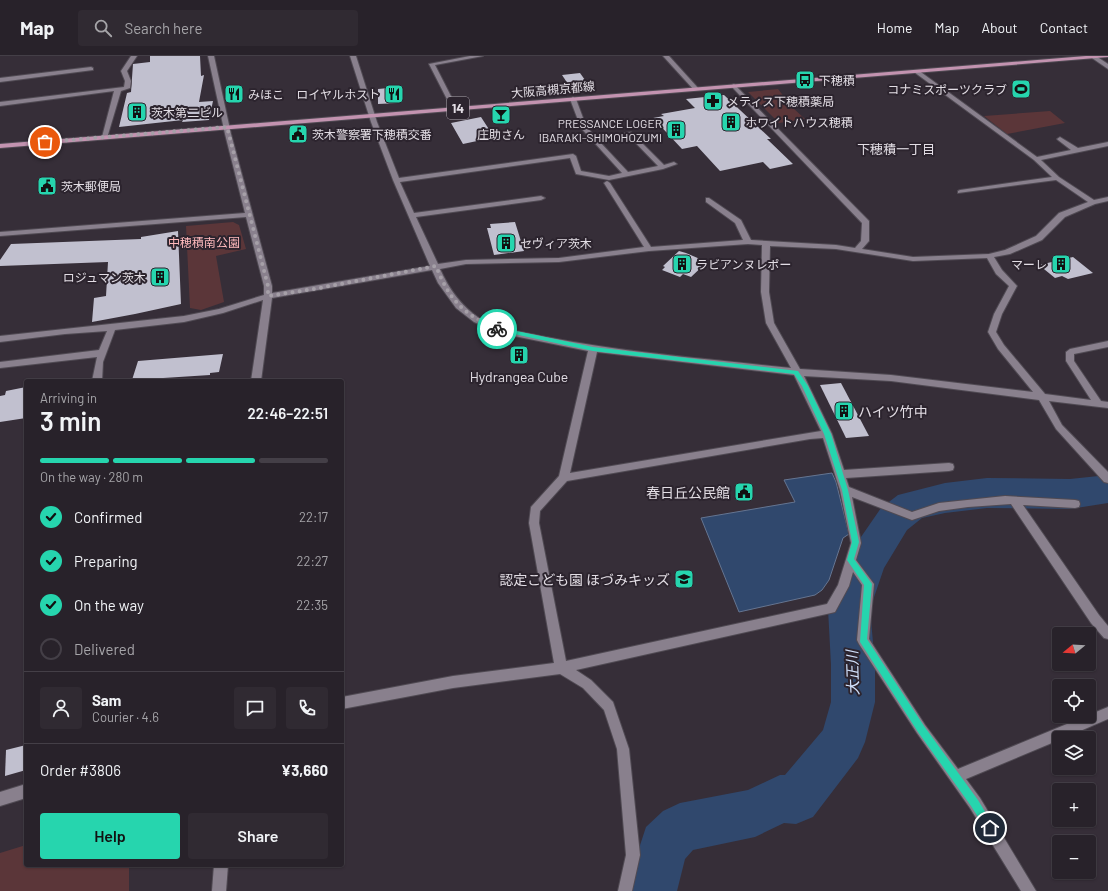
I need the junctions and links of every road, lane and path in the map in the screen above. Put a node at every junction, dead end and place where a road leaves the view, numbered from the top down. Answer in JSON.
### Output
{"nodes":[{"id":1,"x":134,"y":56,"type":"edge"},
{"id":2,"x":211,"y":56,"type":"edge"},
{"id":3,"x":353,"y":56,"type":"edge"},
{"id":4,"x":480,"y":56,"type":"edge"},
{"id":5,"x":666,"y":56,"type":"edge"},
{"id":6,"x":1107,"y":56,"type":"edge"},
{"id":7,"x":461,"y":57,"type":"edge"},
{"id":8,"x":1094,"y":57,"type":"junction"},
{"id":9,"x":1108,"y":67,"type":"edge"},
{"id":10,"x":91,"y":69,"type":"dead end"},
{"id":11,"x":916,"y":71,"type":"junction"},
{"id":12,"x":0,"y":80,"type":"edge"},
{"id":13,"x":734,"y":86,"type":"junction"},
{"id":14,"x":118,"y":89,"type":"junction"},
{"id":15,"x":696,"y":89,"type":"junction"},
{"id":16,"x":573,"y":99,"type":"junction"},
{"id":17,"x":0,"y":104,"type":"edge"},
{"id":18,"x":454,"y":108,"type":"junction"},
{"id":19,"x":372,"y":116,"type":"junction"},
{"id":20,"x":227,"y":127,"type":"junction"},
{"id":21,"x":106,"y":137,"type":"junction"},
{"id":22,"x":1060,"y":139,"type":"dead end"},
{"id":23,"x":595,"y":140,"type":"junction"},
{"id":24,"x":1108,"y":144,"type":"edge"},
{"id":25,"x":0,"y":146,"type":"edge"},
{"id":26,"x":1077,"y":151,"type":"junction"},
{"id":27,"x":1036,"y":159,"type":"junction"},
{"id":28,"x":674,"y":164,"type":"dead end"},
{"id":29,"x":662,"y":166,"type":"junction"},
{"id":30,"x":627,"y":175,"type":"junction"},
{"id":31,"x":1057,"y":178,"type":"junction"},
{"id":32,"x":396,"y":180,"type":"junction"},
{"id":33,"x":607,"y":183,"type":"dead end"},
{"id":34,"x":960,"y":192,"type":"dead end"},
{"id":35,"x":541,"y":198,"type":"dead end"},
{"id":36,"x":1108,"y":199,"type":"edge"},
{"id":37,"x":709,"y":200,"type":"dead end"},
{"id":38,"x":1093,"y":202,"type":"junction"},
{"id":39,"x":249,"y":215,"type":"junction"},
{"id":40,"x":413,"y":215,"type":"junction"},
{"id":41,"x":0,"y":234,"type":"edge"},
{"id":42,"x":748,"y":242,"type":"junction"},
{"id":43,"x":766,"y":243,"type":"junction"},
{"id":44,"x":649,"y":248,"type":"junction"},
{"id":45,"x":857,"y":250,"type":"junction"},
{"id":46,"x":989,"y":256,"type":"junction"},
{"id":47,"x":436,"y":266,"type":"junction"},
{"id":48,"x":268,"y":296,"type":"junction"},
{"id":49,"x":112,"y":328,"type":"junction"},
{"id":50,"x":0,"y":339,"type":"edge"},
{"id":51,"x":1108,"y":344,"type":"edge"},
{"id":52,"x":593,"y":349,"type":"junction"},
{"id":53,"x":102,"y":353,"type":"junction"},
{"id":54,"x":0,"y":365,"type":"edge"},
{"id":55,"x":796,"y":372,"type":"junction"},
{"id":56,"x":97,"y":379,"type":"edge"},
{"id":57,"x":256,"y":379,"type":"edge"},
{"id":58,"x":1042,"y":397,"type":"junction"},
{"id":59,"x":1098,"y":403,"type":"junction"},
{"id":60,"x":1108,"y":405,"type":"edge"},
{"id":61,"x":827,"y":434,"type":"junction"},
{"id":62,"x":949,"y":467,"type":"dead end"},
{"id":63,"x":840,"y":474,"type":"junction"},
{"id":64,"x":564,"y":478,"type":"junction"},
{"id":65,"x":1108,"y":479,"type":"edge"},
{"id":66,"x":845,"y":490,"type":"junction"},
{"id":67,"x":1014,"y":501,"type":"junction"},
{"id":68,"x":1075,"y":504,"type":"dead end"},
{"id":69,"x":853,"y":563,"type":"junction"},
{"id":70,"x":1108,"y":634,"type":"edge"},
{"id":71,"x":561,"y":668,"type":"junction"},
{"id":72,"x":344,"y":703,"type":"edge"},
{"id":73,"x":1108,"y":712,"type":"edge"},
{"id":74,"x":956,"y":777,"type":"junction"},
{"id":75,"x":24,"y":792,"type":"edge"},
{"id":76,"x":0,"y":800,"type":"edge"},
{"id":77,"x":221,"y":867,"type":"edge"},
{"id":78,"x":219,"y":891,"type":"edge"},
{"id":79,"x":625,"y":891,"type":"edge"},
{"id":80,"x":1029,"y":891,"type":"edge"}],
"edges":[{"from":1,"to":14,"type":"street"},
{"from":2,"to":20,"type":"street"},
{"from":3,"to":19,"type":"street"},
{"from":4,"to":7,"type":"street"},
{"from":5,"to":15,"type":"street"},
{"from":6,"to":8,"type":"main road","name":"大阪高槻京都線","number":"14"},
{"from":7,"to":18,"type":"street"},
{"from":8,"to":9,"type":"street"},
{"from":8,"to":11,"type":"main road","name":"大阪高槻京都線","number":"14"},
{"from":10,"to":12,"type":"street"},
{"from":11,"to":13,"type":"main road","name":"大阪高槻京都線","number":"14"},
{"from":11,"to":27,"type":"street"},
{"from":13,"to":15,"type":"main road","name":"大阪高槻京都線","number":"14"},
{"from":13,"to":45,"type":"street"},
{"from":14,"to":17,"type":"street"},
{"from":14,"to":21,"type":"street"},
{"from":15,"to":16,"type":"main road","name":"大阪高槻京都線","number":"14"},
{"from":16,"to":18,"type":"main road","name":"大阪高槻京都線","number":"14"},
{"from":16,"to":23,"type":"street"},
{"from":18,"to":19,"type":"main road","name":"大阪高槻京都線","number":"14"},
{"from":19,"to":20,"type":"main road","name":"大阪高槻京都線","number":"14"},
{"from":19,"to":32,"type":"street"},
{"from":20,"to":21,"type":"main road","name":"大阪高槻京都線","number":"14"},
{"from":20,"to":39,"type":"street"},
{"from":21,"to":25,"type":"main road","name":"大阪高槻京都線","number":"14"},
{"from":22,"to":26,"type":"street"},
{"from":23,"to":29,"type":"street"},
{"from":23,"to":30,"type":"street"},
{"from":24,"to":26,"type":"street"},
{"from":26,"to":27,"type":"street"},
{"from":27,"to":31,"type":"street"},
{"from":28,"to":29,"type":"street"},
{"from":29,"to":30,"type":"street"},
{"from":30,"to":32,"type":"street"},
{"from":31,"to":34,"type":"street"},
{"from":31,"to":38,"type":"street"},
{"from":32,"to":40,"type":"street"},
{"from":33,"to":44,"type":"street"},
{"from":35,"to":40,"type":"street"},
{"from":36,"to":38,"type":"street"},
{"from":37,"to":42,"type":"street"},
{"from":38,"to":46,"type":"street"},
{"from":39,"to":41,"type":"street"},
{"from":39,"to":48,"type":"street"},
{"from":40,"to":47,"type":"street"},
{"from":42,"to":43,"type":"street"},
{"from":42,"to":44,"type":"street"},
{"from":43,"to":45,"type":"street"},
{"from":43,"to":55,"type":"street"},
{"from":44,"to":47,"type":"street"},
{"from":45,"to":46,"type":"street"},
{"from":46,"to":58,"type":"street"},
{"from":47,"to":48,"type":"street"},
{"from":47,"to":52,"type":"street"},
{"from":48,"to":49,"type":"street"},
{"from":48,"to":57,"type":"street"},
{"from":49,"to":50,"type":"street"},
{"from":49,"to":53,"type":"street"},
{"from":51,"to":59,"type":"street"},
{"from":52,"to":55,"type":"street"},
{"from":52,"to":64,"type":"street"},
{"from":53,"to":54,"type":"street"},
{"from":53,"to":56,"type":"street"},
{"from":55,"to":58,"type":"street"},
{"from":55,"to":61,"type":"street"},
{"from":58,"to":59,"type":"street"},
{"from":58,"to":65,"type":"street"},
{"from":59,"to":60,"type":"street"},
{"from":61,"to":63,"type":"street"},
{"from":61,"to":64,"type":"street"},
{"from":62,"to":63,"type":"street"},
{"from":63,"to":66,"type":"street"},
{"from":64,"to":71,"type":"street"},
{"from":66,"to":67,"type":"street"},
{"from":66,"to":69,"type":"street"},
{"from":67,"to":68,"type":"street"},
{"from":67,"to":70,"type":"street"},
{"from":69,"to":71,"type":"street"},
{"from":69,"to":74,"type":"street"},
{"from":71,"to":72,"type":"street"},
{"from":71,"to":79,"type":"street"},
{"from":73,"to":74,"type":"street"},
{"from":74,"to":80,"type":"street"},
{"from":75,"to":76,"type":"street"},
{"from":77,"to":78,"type":"street"}]}
